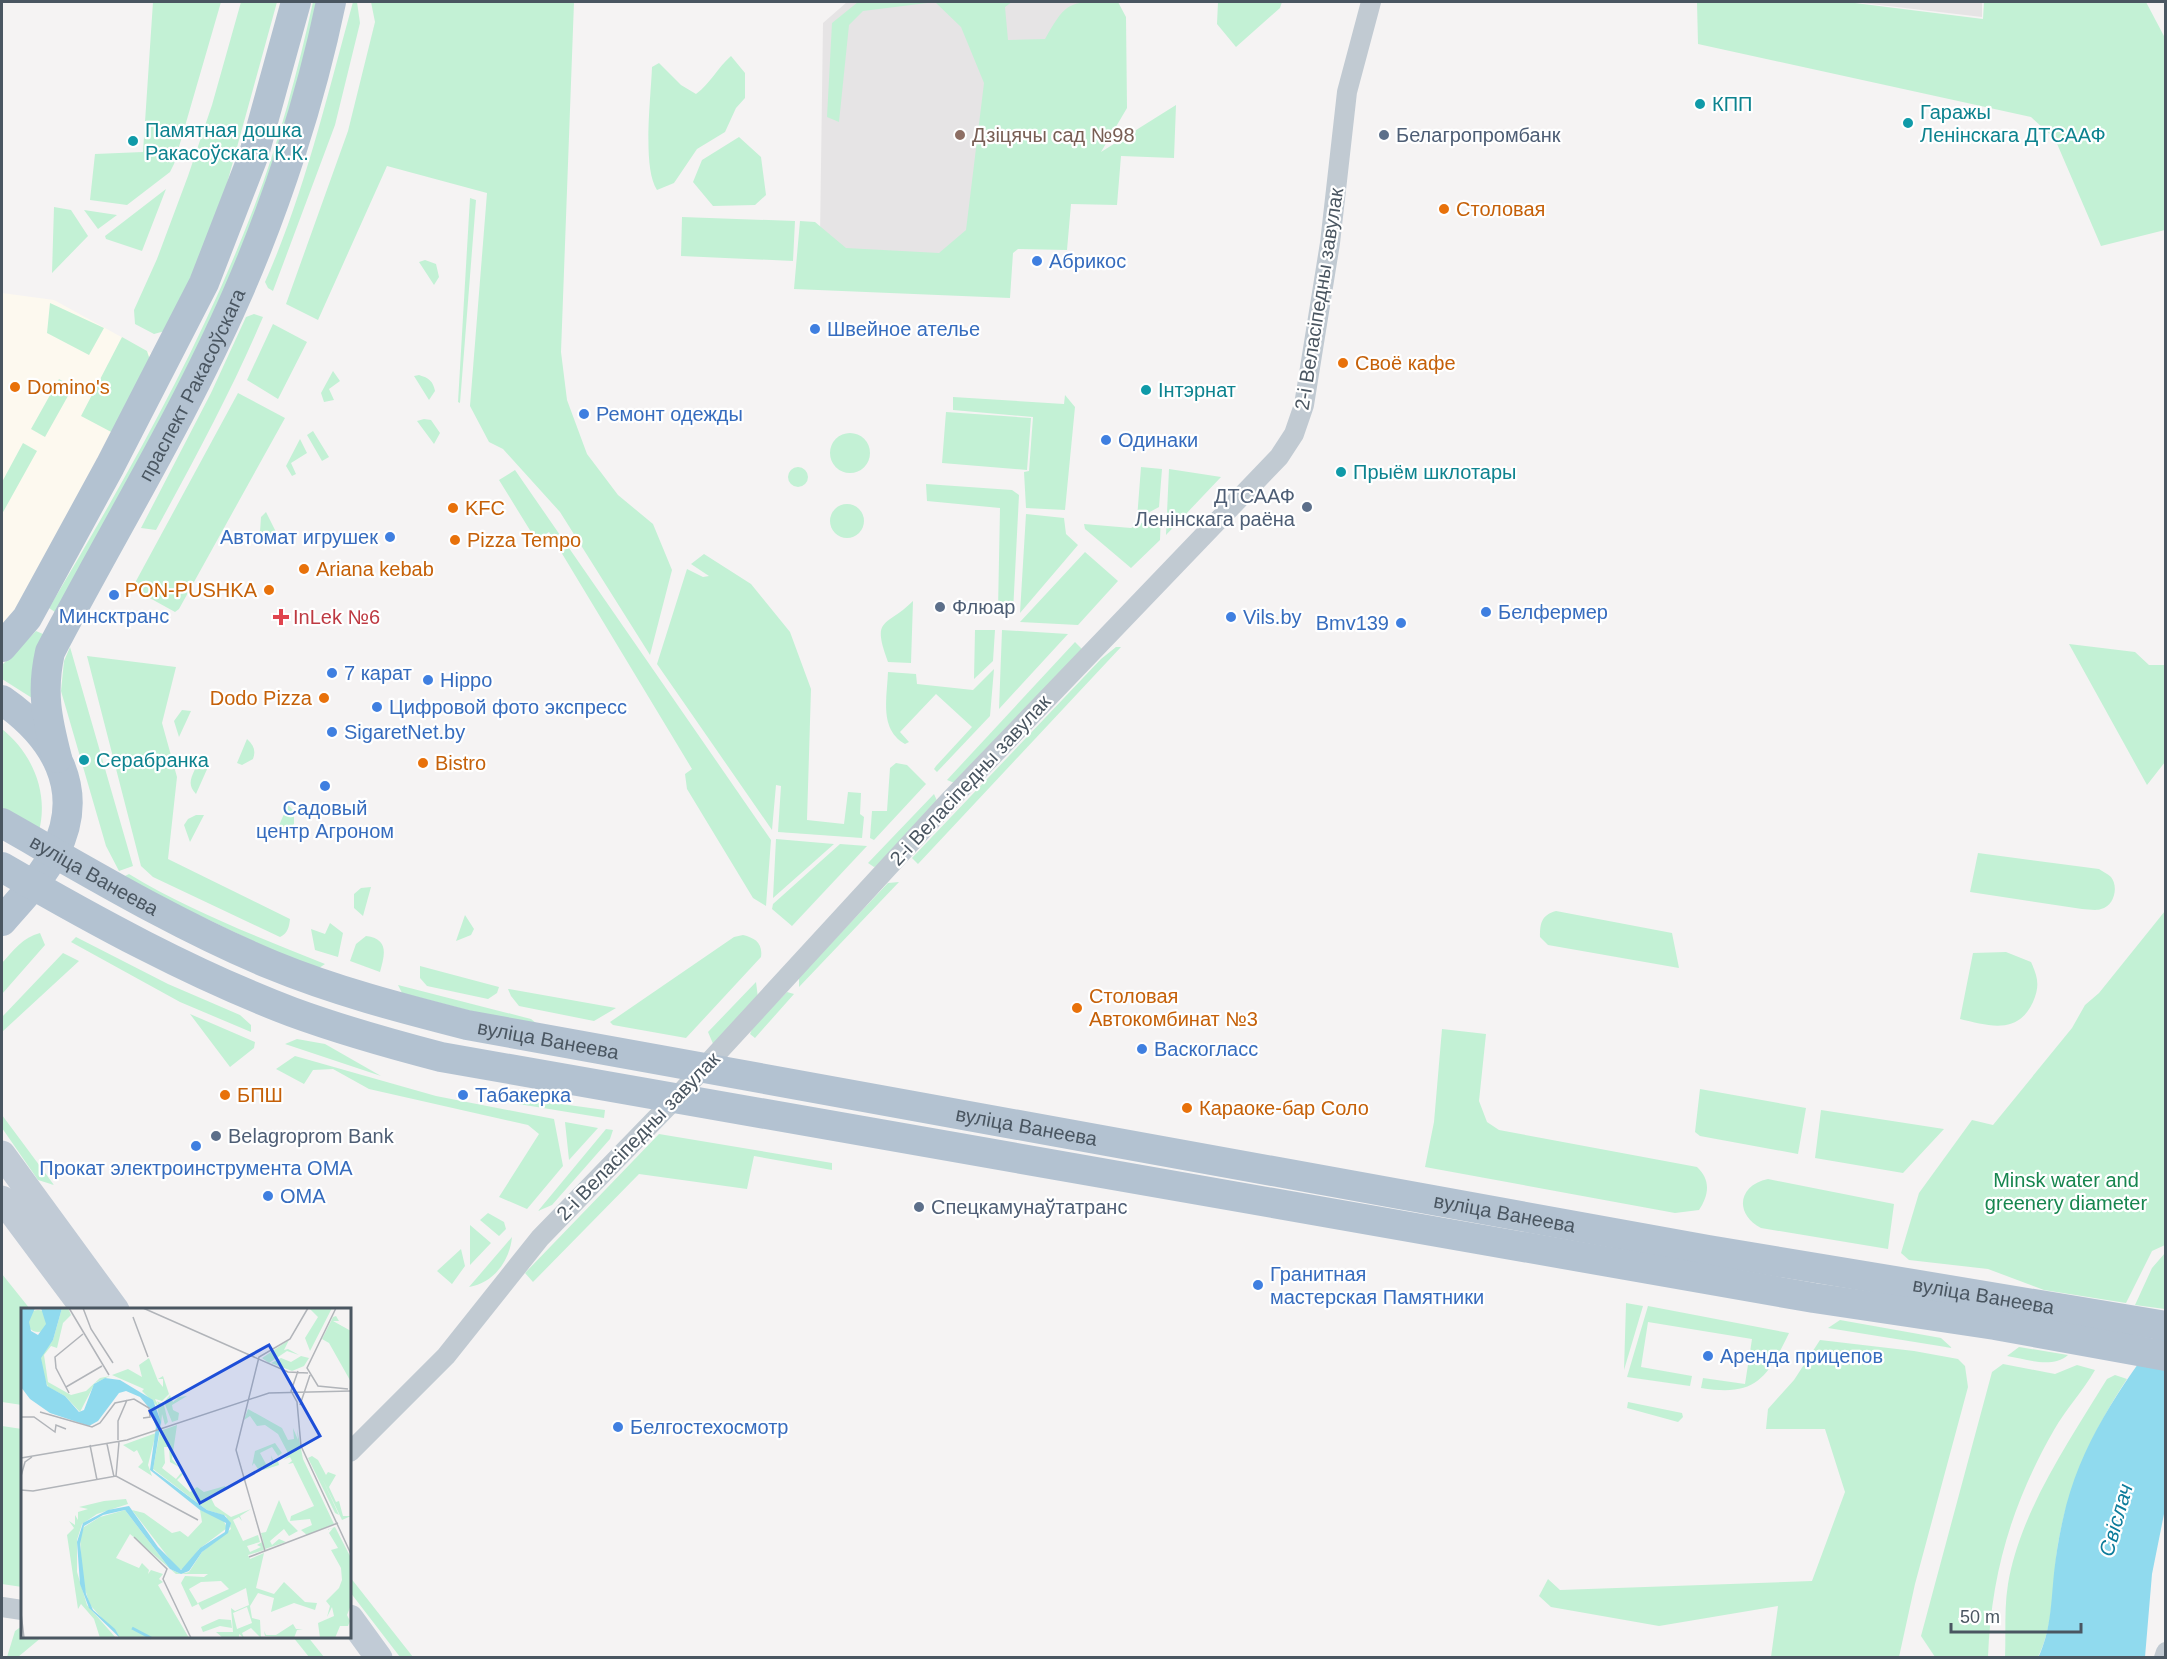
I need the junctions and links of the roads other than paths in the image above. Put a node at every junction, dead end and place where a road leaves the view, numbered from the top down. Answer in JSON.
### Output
{"nodes":[{"id":1,"x":296,"y":2,"type":"edge"},
{"id":2,"x":332,"y":2,"type":"edge"},
{"id":3,"x":1371,"y":2,"type":"edge"},
{"id":4,"x":2,"y":646,"type":"edge"},
{"id":5,"x":2,"y":700,"type":"edge"},
{"id":6,"x":57,"y":758,"type":"junction"},
{"id":7,"x":2,"y":823,"type":"edge"},
{"id":8,"x":54,"y":853,"type":"junction"},
{"id":9,"x":2,"y":867,"type":"edge"},
{"id":10,"x":33,"y":885,"type":"junction"},
{"id":11,"x":2,"y":921,"type":"edge"},
{"id":12,"x":704,"y":1067,"type":"junction"},
{"id":13,"x":675,"y":1099,"type":"junction"},
{"id":14,"x":924,"y":1107,"type":"junction"},
{"id":15,"x":916,"y":1142,"type":"junction"},
{"id":16,"x":2,"y":1154,"type":"edge"},
{"id":17,"x":2,"y":1199,"type":"edge"},
{"id":18,"x":1706,"y":1264,"type":"junction"},
{"id":19,"x":84,"y":1308,"type":"edge"},
{"id":20,"x":115,"y":1308,"type":"edge"},
{"id":21,"x":2166,"y":1326,"type":"edge"},
{"id":22,"x":2166,"y":1356,"type":"edge"},
{"id":23,"x":351,"y":1451,"type":"edge"},
{"id":24,"x":2,"y":1607,"type":"edge"},
{"id":25,"x":21,"y":1610,"type":"edge"},
{"id":26,"x":351,"y":1619,"type":"edge"},
{"id":27,"x":341,"y":1638,"type":"edge"},
{"id":28,"x":2166,"y":1652,"type":"edge"},
{"id":29,"x":356,"y":1658,"type":"edge"},
{"id":30,"x":379,"y":1658,"type":"edge"},
{"id":31,"x":2164,"y":1658,"type":"edge"}],
"edges":[{"from":1,"to":4,"type":"main road","name":"праспект Ракасоўскага"},
{"from":2,"to":6,"type":"main road","name":"праспект Ракасоўскага"},
{"from":3,"to":12,"type":"street","name":"2-і Веласіпедны завулак"},
{"from":5,"to":6,"type":"main road"},
{"from":6,"to":8,"type":"main road","name":"праспект Ракасоўскага"},
{"from":7,"to":8,"type":"main road","name":"вуліца Ванеева"},
{"from":8,"to":10,"type":"main road","name":"праспект Ракасоўскага"},
{"from":8,"to":12,"type":"main road","name":"вуліца Ванеева"},
{"from":9,"to":10,"type":"main road","name":"вуліца Ванеева"},
{"from":10,"to":11,"type":"main road","name":"праспект Ракасоўскага"},
{"from":10,"to":13,"type":"main road","name":"вуліца Ванеева"},
{"from":12,"to":13,"type":"street","name":"2-і Веласіпедны завулак"},
{"from":12,"to":14,"type":"main road","name":"вуліца Ванеева"},
{"from":13,"to":15,"type":"main road","name":"вуліца Ванеева"},
{"from":13,"to":23,"type":"street","name":"2-і Веласіпедны завулак"},
{"from":14,"to":15,"type":"street"},
{"from":14,"to":18,"type":"main road","name":"вуліца Ванеева"},
{"from":15,"to":18,"type":"main road","name":"вуліца Ванеева"},
{"from":16,"to":20,"type":"main road"},
{"from":17,"to":19,"type":"main road"},
{"from":18,"to":21,"type":"main road","name":"вуліца Ванеева"},
{"from":18,"to":22,"type":"main road","name":"вуліца Ванеева"},
{"from":24,"to":25,"type":"street"},
{"from":26,"to":30,"type":"main road"},
{"from":27,"to":29,"type":"main road"},
{"from":28,"to":31,"type":"street"}]}
